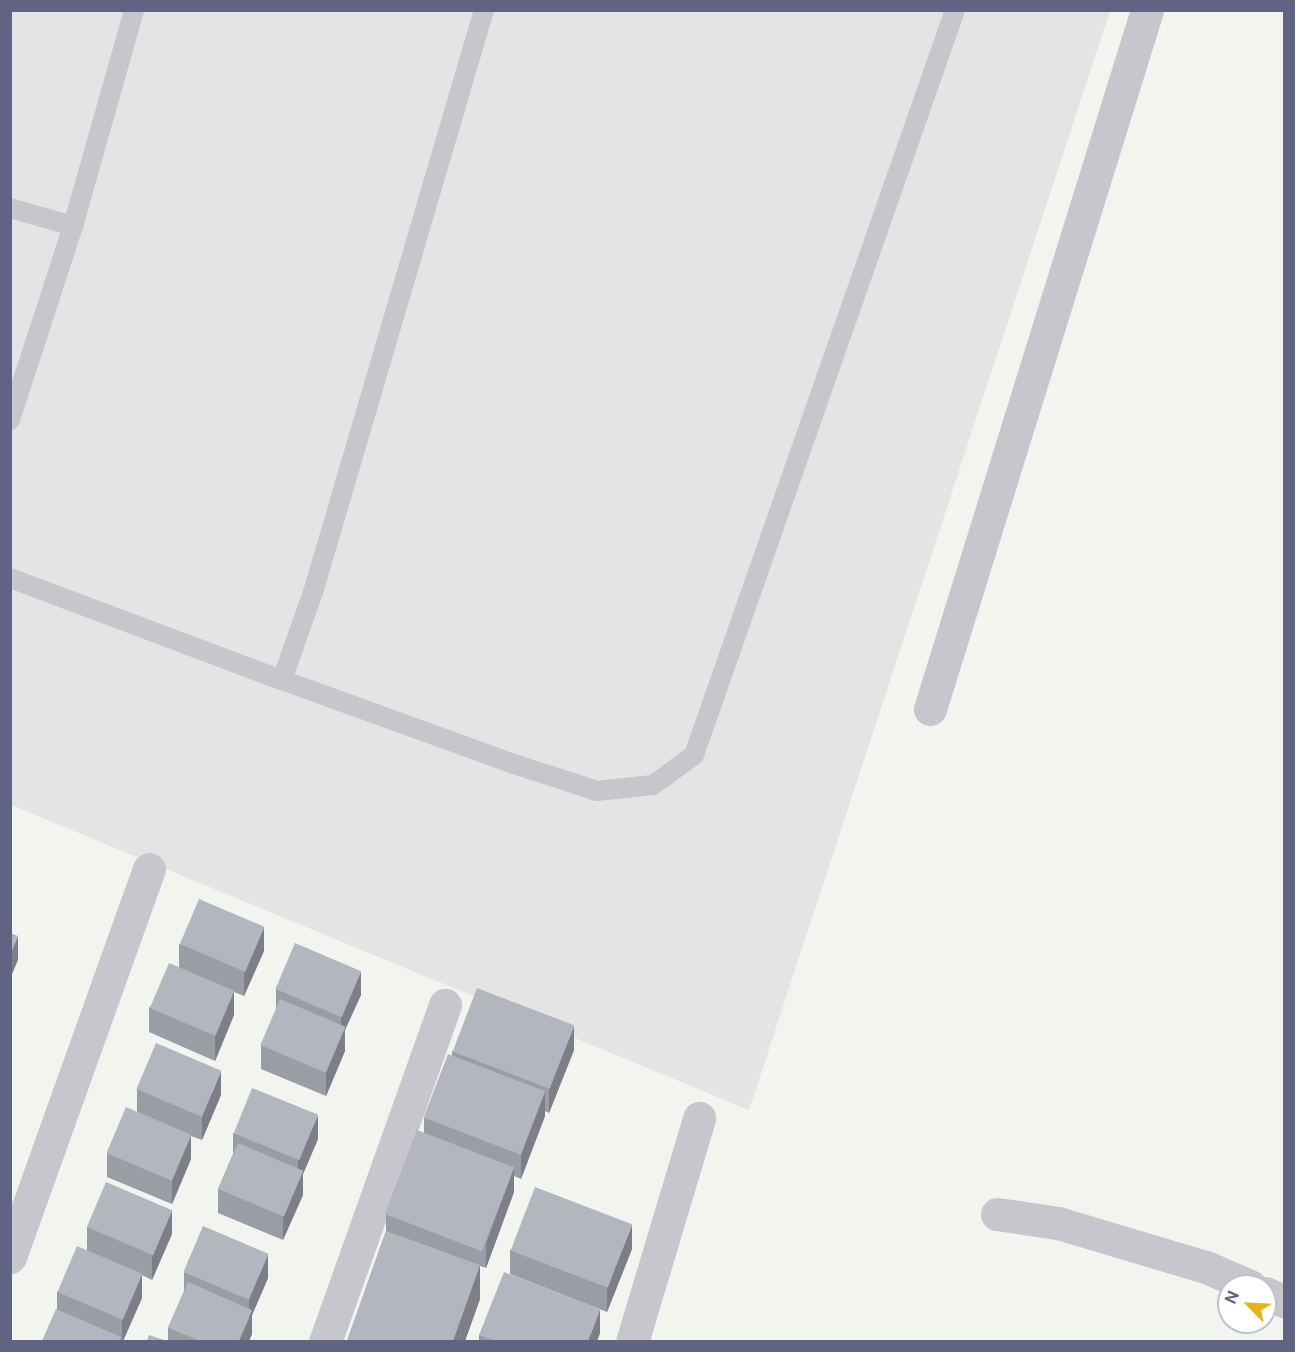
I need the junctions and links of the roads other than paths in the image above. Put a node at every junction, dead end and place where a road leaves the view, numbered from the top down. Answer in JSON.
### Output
{"nodes":[{"id":1,"x":134,"y":10,"type":"edge"},
{"id":2,"x":484,"y":10,"type":"edge"},
{"id":3,"x":955,"y":10,"type":"edge"},
{"id":4,"x":1147,"y":10,"type":"edge"},
{"id":5,"x":10,"y":208,"type":"edge"},
{"id":6,"x":73,"y":226,"type":"junction"},
{"id":7,"x":10,"y":420,"type":"edge"},
{"id":8,"x":10,"y":578,"type":"edge"},
{"id":9,"x":282,"y":680,"type":"junction"},
{"id":10,"x":930,"y":709,"type":"dead end"},
{"id":11,"x":149,"y":869,"type":"dead end"},
{"id":12,"x":446,"y":1005,"type":"dead end"},
{"id":13,"x":699,"y":1118,"type":"dead end"},
{"id":14,"x":996,"y":1214,"type":"dead end"},
{"id":15,"x":10,"y":1257,"type":"edge"},
{"id":16,"x":1222,"y":1274,"type":"edge"},
{"id":17,"x":325,"y":1341,"type":"edge"},
{"id":18,"x":632,"y":1341,"type":"edge"}],
"edges":[{"from":1,"to":6,"type":"lane"},
{"from":2,"to":9,"type":"lane"},
{"from":3,"to":9,"type":"lane"},
{"from":4,"to":10,"type":"street"},
{"from":5,"to":6,"type":"lane"},
{"from":6,"to":7,"type":"lane"},
{"from":8,"to":9,"type":"lane"},
{"from":11,"to":15,"type":"street"},
{"from":12,"to":17,"type":"street"},
{"from":13,"to":18,"type":"street"},
{"from":14,"to":16,"type":"street"}]}
